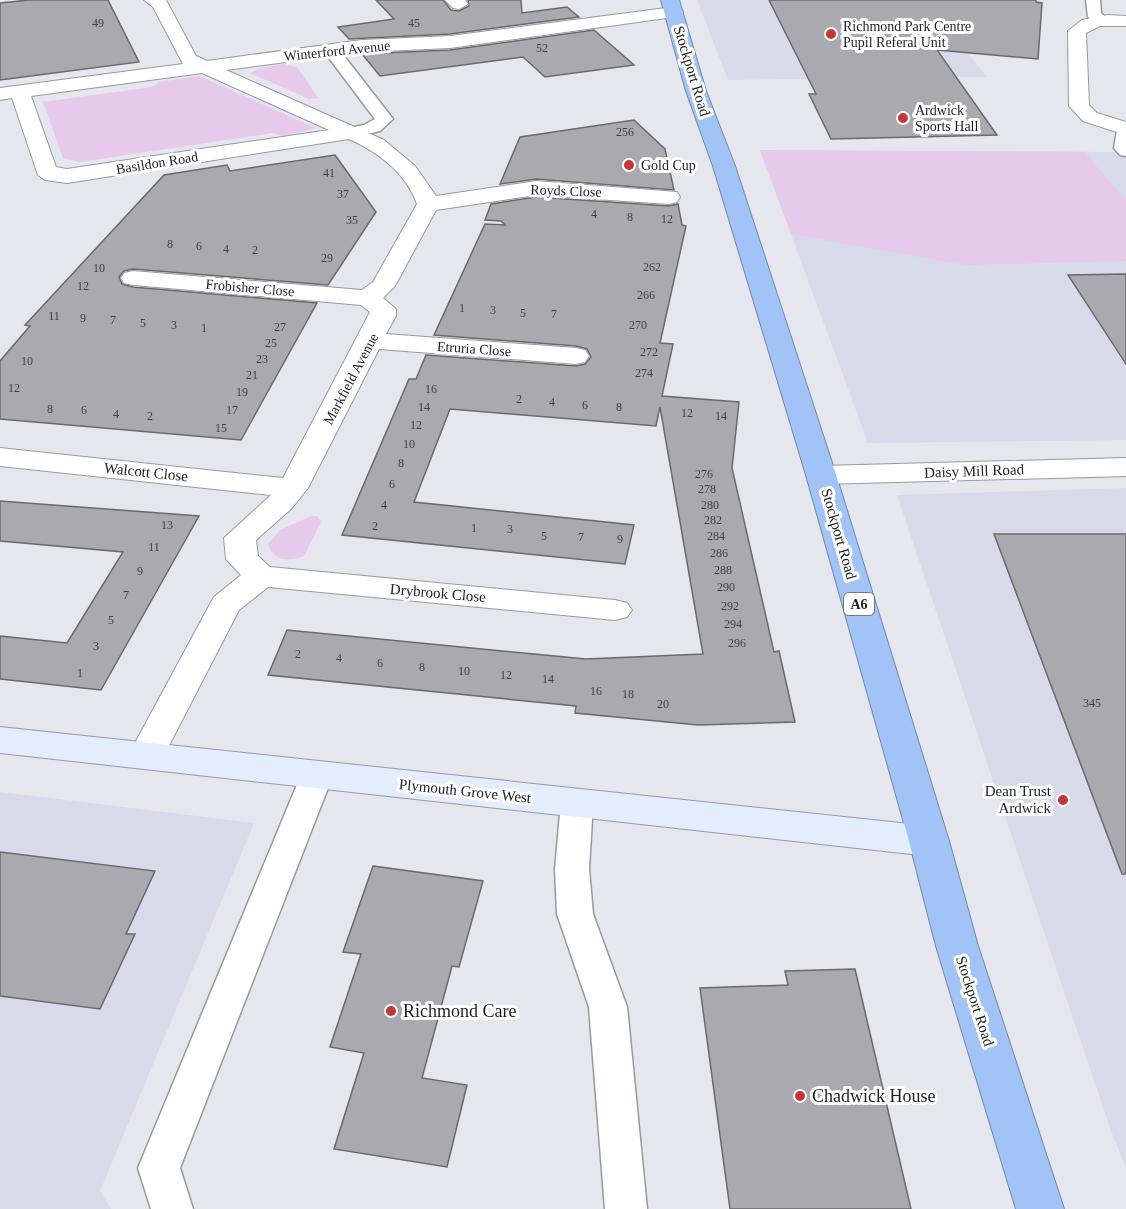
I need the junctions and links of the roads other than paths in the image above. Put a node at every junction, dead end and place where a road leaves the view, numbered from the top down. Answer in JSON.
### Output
{"nodes":[{"id":1,"x":153,"y":0,"type":"edge"},
{"id":2,"x":1093,"y":1,"type":"edge"},
{"id":3,"x":672,"y":6,"type":"edge"},
{"id":4,"x":1100,"y":20,"type":"junction"},
{"id":5,"x":1126,"y":21,"type":"edge"},
{"id":6,"x":331,"y":50,"type":"junction"},
{"id":7,"x":203,"y":67,"type":"junction"},
{"id":8,"x":10,"y":93,"type":"edge"},
{"id":9,"x":1125,"y":129,"type":"edge"},
{"id":10,"x":350,"y":133,"type":"junction"},
{"id":11,"x":1126,"y":151,"type":"edge"},
{"id":12,"x":669,"y":197,"type":"dead end"},
{"id":13,"x":428,"y":204,"type":"junction"},
{"id":14,"x":133,"y":278,"type":"dead end"},
{"id":15,"x":367,"y":298,"type":"junction"},
{"id":16,"x":372,"y":341,"type":"junction"},
{"id":17,"x":576,"y":356,"type":"dead end"},
{"id":18,"x":0,"y":457,"type":"edge"},
{"id":19,"x":1126,"y":467,"type":"edge"},
{"id":20,"x":821,"y":475,"type":"junction"},
{"id":21,"x":293,"y":488,"type":"junction"},
{"id":22,"x":261,"y":576,"type":"junction"},
{"id":23,"x":615,"y":610,"type":"dead end"},
{"id":24,"x":0,"y":740,"type":"edge"},
{"id":25,"x":146,"y":756,"type":"junction"},
{"id":26,"x":316,"y":775,"type":"junction"},
{"id":27,"x":577,"y":803,"type":"junction"},
{"id":28,"x":929,"y":841,"type":"junction"},
{"id":29,"x":172,"y":1209,"type":"edge"},
{"id":30,"x":626,"y":1209,"type":"edge"},
{"id":31,"x":1040,"y":1209,"type":"edge"}],
"edges":[{"from":1,"to":7,"type":"street"},
{"from":2,"to":4,"type":"lane"},
{"from":3,"to":6,"type":"street","name":"Winterford Avenue"},
{"from":3,"to":20,"type":"highway","name":"Stockport Road","number":"A6"},
{"from":4,"to":5,"type":"street"},
{"from":4,"to":9,"type":"street"},
{"from":6,"to":7,"type":"street","name":"Winterford Avenue"},
{"from":6,"to":10,"type":"lane"},
{"from":7,"to":8,"type":"street","name":"Winterford Avenue"},
{"from":7,"to":10,"type":"street"},
{"from":8,"to":10,"type":"street","name":"Basildon Road"},
{"from":9,"to":11,"type":"lane"},
{"from":10,"to":13,"type":"street"},
{"from":12,"to":13,"type":"street","name":"Royds Close"},
{"from":13,"to":15,"type":"street"},
{"from":14,"to":15,"type":"street","name":"Frobisher Close"},
{"from":15,"to":16,"type":"street","name":"Markfield Avenue"},
{"from":16,"to":17,"type":"street","name":"Etruria Close"},
{"from":16,"to":21,"type":"street","name":"Markfield Avenue"},
{"from":18,"to":21,"type":"street","name":"Walcott Close"},
{"from":19,"to":20,"type":"street","name":"Daisy Mill Road"},
{"from":20,"to":28,"type":"highway","name":"Stockport Road","number":"A6"},
{"from":21,"to":22,"type":"street","name":"Markfield Avenue"},
{"from":22,"to":23,"type":"street","name":"Drybrook Close"},
{"from":22,"to":25,"type":"street"},
{"from":24,"to":25,"type":"street","name":"Plymouth Grove West"},
{"from":25,"to":26,"type":"street","name":"Plymouth Grove West"},
{"from":26,"to":27,"type":"street","name":"Plymouth Grove West"},
{"from":26,"to":29,"type":"lane"},
{"from":27,"to":28,"type":"street","name":"Plymouth Grove West"},
{"from":27,"to":30,"type":"lane"},
{"from":28,"to":31,"type":"highway","name":"Stockport Road","number":"A6"}]}
